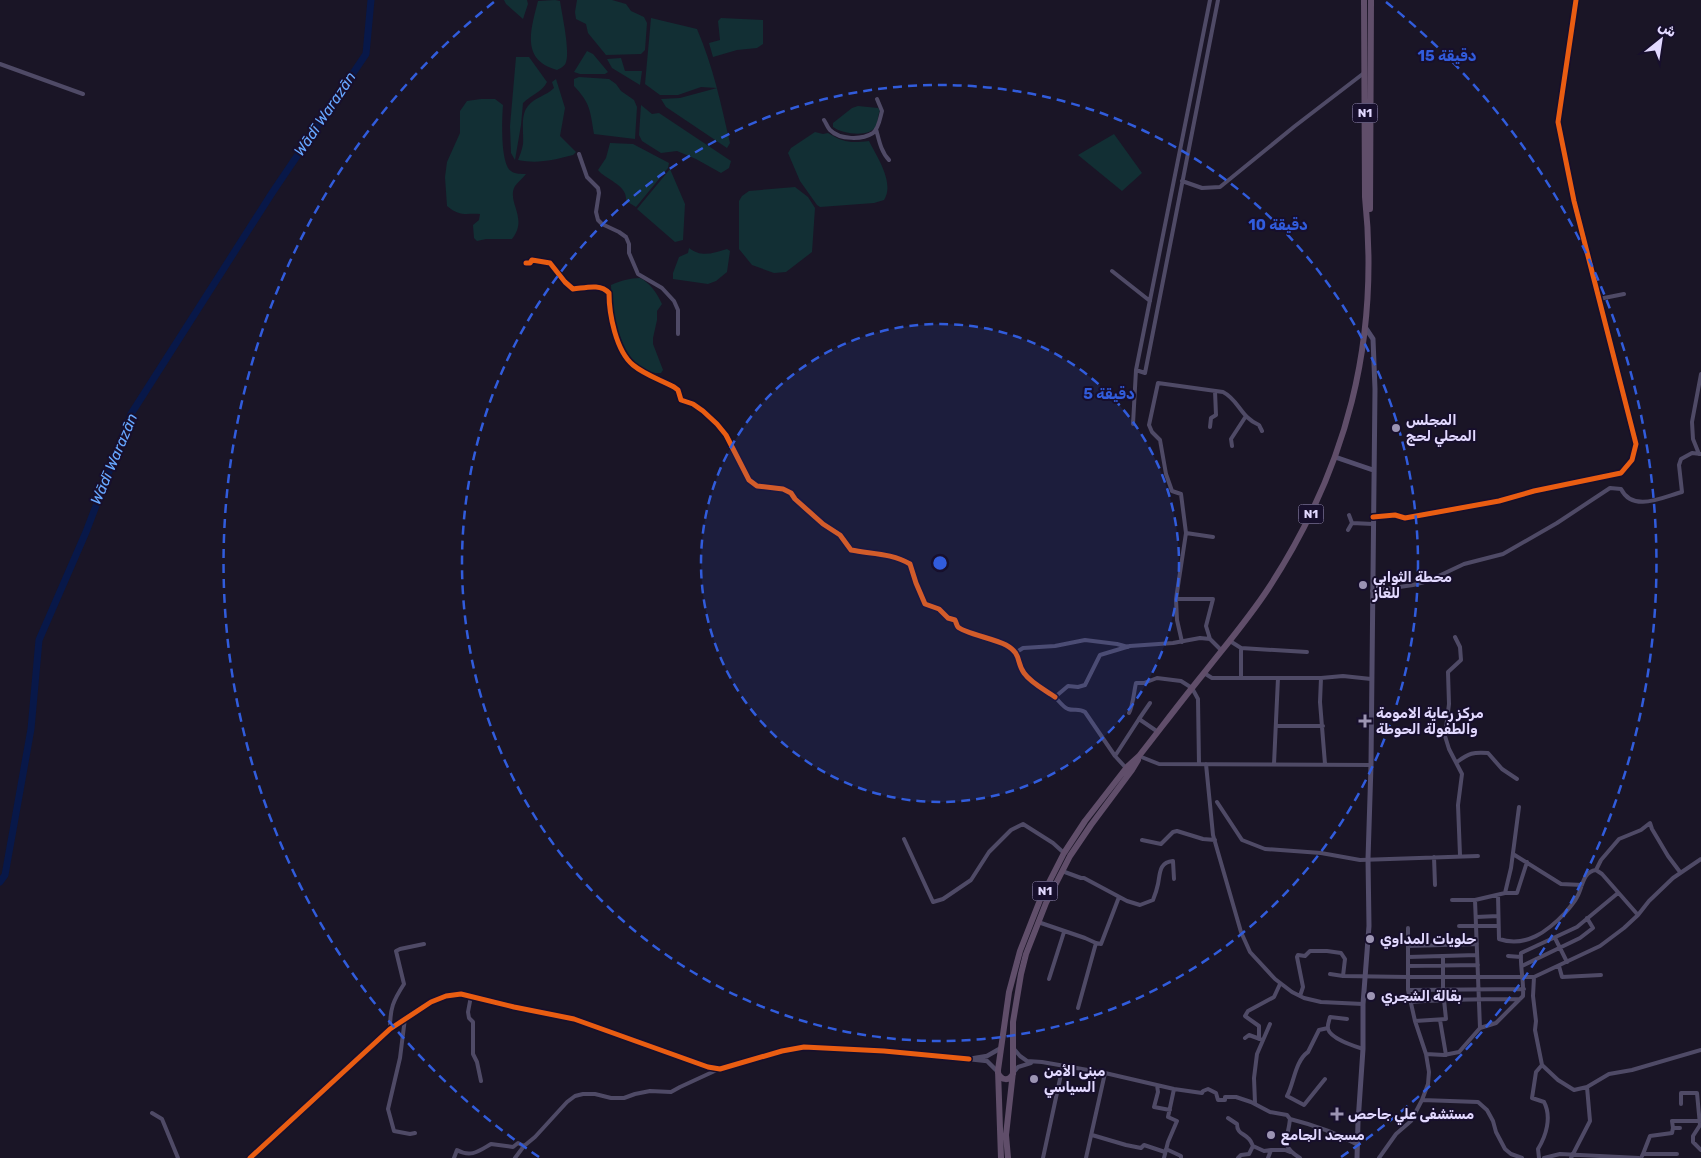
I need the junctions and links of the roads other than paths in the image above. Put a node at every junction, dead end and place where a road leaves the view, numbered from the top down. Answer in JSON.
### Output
{"nodes":[{"id":1,"x":1210,"y":0,"type":"edge"},
{"id":2,"x":1218,"y":0,"type":"edge"},
{"id":3,"x":1364,"y":0,"type":"edge"},
{"id":4,"x":1371,"y":0,"type":"edge"},
{"id":5,"x":1576,"y":0,"type":"edge"},
{"id":6,"x":0,"y":64,"type":"edge"},
{"id":7,"x":1364,"y":73,"type":"junction"},
{"id":8,"x":83,"y":94,"type":"dead end"},
{"id":9,"x":877,"y":99,"type":"dead end"},
{"id":10,"x":824,"y":120,"type":"dead end"},
{"id":11,"x":876,"y":129,"type":"junction"},
{"id":12,"x":578,"y":154,"type":"dead end"},
{"id":13,"x":889,"y":160,"type":"dead end"},
{"id":14,"x":1182,"y":181,"type":"junction"},
{"id":15,"x":1368,"y":225,"type":"junction"},
{"id":16,"x":526,"y":263,"type":"dead end"},
{"id":17,"x":1112,"y":271,"type":"dead end"},
{"id":18,"x":1624,"y":294,"type":"dead end"},
{"id":19,"x":1599,"y":299,"type":"junction"},
{"id":20,"x":1150,"y":301,"type":"junction"},
{"id":21,"x":1365,"y":327,"type":"junction"},
{"id":22,"x":678,"y":334,"type":"dead end"},
{"id":23,"x":1136,"y":370,"type":"junction"},
{"id":24,"x":1701,"y":374,"type":"edge"},
{"id":25,"x":1215,"y":391,"type":"junction"},
{"id":26,"x":1246,"y":416,"type":"junction"},
{"id":27,"x":1133,"y":424,"type":"dead end"},
{"id":28,"x":1210,"y":427,"type":"dead end"},
{"id":29,"x":1262,"y":431,"type":"dead end"},
{"id":30,"x":1232,"y":446,"type":"dead end"},
{"id":31,"x":1700,"y":454,"type":"edge"},
{"id":32,"x":1335,"y":457,"type":"junction"},
{"id":33,"x":1374,"y":470,"type":"junction"},
{"id":34,"x":1350,"y":515,"type":"dead end"},
{"id":35,"x":1373,"y":518,"type":"junction"},
{"id":36,"x":1352,"y":522,"type":"junction"},
{"id":37,"x":1373,"y":524,"type":"junction"},
{"id":38,"x":1348,"y":530,"type":"dead end"},
{"id":39,"x":1186,"y":533,"type":"junction"},
{"id":40,"x":1213,"y":537,"type":"dead end"},
{"id":41,"x":1372,"y":591,"type":"junction"},
{"id":42,"x":1176,"y":599,"type":"junction"},
{"id":43,"x":1455,"y":637,"type":"dead end"},
{"id":44,"x":1210,"y":640,"type":"junction"},
{"id":45,"x":1230,"y":641,"type":"junction"},
{"id":46,"x":1182,"y":642,"type":"junction"},
{"id":47,"x":1128,"y":647,"type":"junction"},
{"id":48,"x":1241,"y":648,"type":"junction"},
{"id":49,"x":1222,"y":651,"type":"junction"},
{"id":50,"x":1307,"y":652,"type":"dead end"},
{"id":51,"x":1015,"y":653,"type":"junction"},
{"id":52,"x":1204,"y":673,"type":"junction"},
{"id":53,"x":1241,"y":678,"type":"junction"},
{"id":54,"x":1278,"y":678,"type":"junction"},
{"id":55,"x":1321,"y":678,"type":"junction"},
{"id":56,"x":1371,"y":679,"type":"junction"},
{"id":57,"x":1192,"y":688,"type":"junction"},
{"id":58,"x":1055,"y":697,"type":"junction"},
{"id":59,"x":1150,"y":703,"type":"dead end"},
{"id":60,"x":1129,"y":713,"type":"dead end"},
{"id":61,"x":1139,"y":719,"type":"junction"},
{"id":62,"x":1276,"y":726,"type":"junction"},
{"id":63,"x":1323,"y":726,"type":"junction"},
{"id":64,"x":1158,"y":732,"type":"junction"},
{"id":65,"x":1115,"y":756,"type":"junction"},
{"id":66,"x":1139,"y":756,"type":"junction"},
{"id":67,"x":1457,"y":762,"type":"junction"},
{"id":68,"x":1199,"y":764,"type":"junction"},
{"id":69,"x":1206,"y":764,"type":"junction"},
{"id":70,"x":1274,"y":764,"type":"junction"},
{"id":71,"x":1325,"y":764,"type":"junction"},
{"id":72,"x":1371,"y":765,"type":"junction"},
{"id":73,"x":1126,"y":768,"type":"junction"},
{"id":74,"x":1517,"y":779,"type":"dead end"},
{"id":75,"x":1217,"y":802,"type":"dead end"},
{"id":76,"x":1519,"y":807,"type":"dead end"},
{"id":77,"x":904,"y":839,"type":"dead end"},
{"id":78,"x":1142,"y":840,"type":"dead end"},
{"id":79,"x":1215,"y":840,"type":"junction"},
{"id":80,"x":1064,"y":853,"type":"junction"},
{"id":81,"x":1513,"y":854,"type":"junction"},
{"id":82,"x":1460,"y":855,"type":"junction"},
{"id":83,"x":1478,"y":856,"type":"dead end"},
{"id":84,"x":1434,"y":857,"type":"junction"},
{"id":85,"x":1701,"y":858,"type":"edge"},
{"id":86,"x":1368,"y":859,"type":"junction"},
{"id":87,"x":1527,"y":862,"type":"junction"},
{"id":88,"x":1596,"y":870,"type":"junction"},
{"id":89,"x":1062,"y":871,"type":"junction"},
{"id":90,"x":1680,"y":872,"type":"junction"},
{"id":91,"x":1174,"y":879,"type":"dead end"},
{"id":92,"x":1435,"y":885,"type":"dead end"},
{"id":93,"x":1582,"y":885,"type":"junction"},
{"id":94,"x":1505,"y":893,"type":"junction"},
{"id":95,"x":1618,"y":893,"type":"junction"},
{"id":96,"x":1498,"y":895,"type":"junction"},
{"id":97,"x":1119,"y":897,"type":"junction"},
{"id":98,"x":1452,"y":900,"type":"dead end"},
{"id":99,"x":1475,"y":900,"type":"junction"},
{"id":100,"x":1638,"y":915,"type":"junction"},
{"id":101,"x":1498,"y":916,"type":"junction"},
{"id":102,"x":1476,"y":917,"type":"junction"},
{"id":103,"x":1587,"y":918,"type":"junction"},
{"id":104,"x":1038,"y":922,"type":"junction"},
{"id":105,"x":1459,"y":926,"type":"dead end"},
{"id":106,"x":1476,"y":926,"type":"junction"},
{"id":107,"x":1498,"y":926,"type":"junction"},
{"id":108,"x":1408,"y":928,"type":"dead end"},
{"id":109,"x":1064,"y":932,"type":"junction"},
{"id":110,"x":1555,"y":938,"type":"junction"},
{"id":111,"x":1520,"y":941,"type":"junction"},
{"id":112,"x":424,"y":944,"type":"dead end"},
{"id":113,"x":1096,"y":944,"type":"junction"},
{"id":114,"x":1477,"y":944,"type":"junction"},
{"id":115,"x":1408,"y":946,"type":"junction"},
{"id":116,"x":1560,"y":948,"type":"junction"},
{"id":117,"x":1477,"y":955,"type":"junction"},
{"id":118,"x":1521,"y":955,"type":"junction"},
{"id":119,"x":1443,"y":956,"type":"junction"},
{"id":120,"x":1508,"y":956,"type":"dead end"},
{"id":121,"x":1408,"y":957,"type":"junction"},
{"id":122,"x":1567,"y":962,"type":"junction"},
{"id":123,"x":1443,"y":965,"type":"junction"},
{"id":124,"x":1478,"y":965,"type":"junction"},
{"id":125,"x":1408,"y":966,"type":"junction"},
{"id":126,"x":1522,"y":966,"type":"junction"},
{"id":127,"x":1559,"y":966,"type":"junction"},
{"id":128,"x":1330,"y":974,"type":"dead end"},
{"id":129,"x":1601,"y":975,"type":"dead end"},
{"id":130,"x":1343,"y":976,"type":"junction"},
{"id":131,"x":1366,"y":976,"type":"junction"},
{"id":132,"x":1408,"y":977,"type":"junction"},
{"id":133,"x":1443,"y":977,"type":"junction"},
{"id":134,"x":1478,"y":977,"type":"junction"},
{"id":135,"x":1524,"y":977,"type":"junction"},
{"id":136,"x":1534,"y":977,"type":"junction"},
{"id":137,"x":1049,"y":979,"type":"dead end"},
{"id":138,"x":1280,"y":984,"type":"junction"},
{"id":139,"x":1478,"y":989,"type":"junction"},
{"id":140,"x":1524,"y":989,"type":"junction"},
{"id":141,"x":1408,"y":990,"type":"junction"},
{"id":142,"x":1443,"y":990,"type":"junction"},
{"id":143,"x":472,"y":996,"type":"junction"},
{"id":144,"x":1300,"y":996,"type":"junction"},
{"id":145,"x":1520,"y":998,"type":"junction"},
{"id":146,"x":1444,"y":999,"type":"junction"},
{"id":147,"x":1479,"y":1000,"type":"junction"},
{"id":148,"x":1411,"y":1002,"type":"junction"},
{"id":149,"x":1363,"y":1004,"type":"junction"},
{"id":150,"x":1078,"y":1008,"type":"dead end"},
{"id":151,"x":405,"y":1018,"type":"junction"},
{"id":152,"x":1347,"y":1019,"type":"dead end"},
{"id":153,"x":1416,"y":1020,"type":"junction"},
{"id":154,"x":1440,"y":1020,"type":"junction"},
{"id":155,"x":1270,"y":1024,"type":"dead end"},
{"id":156,"x":390,"y":1028,"type":"junction"},
{"id":157,"x":1328,"y":1028,"type":"junction"},
{"id":158,"x":1480,"y":1028,"type":"junction"},
{"id":159,"x":1246,"y":1038,"type":"dead end"},
{"id":160,"x":1261,"y":1039,"type":"junction"},
{"id":161,"x":1001,"y":1048,"type":"junction"},
{"id":162,"x":1014,"y":1049,"type":"junction"},
{"id":163,"x":1363,"y":1049,"type":"junction"},
{"id":164,"x":1701,"y":1050,"type":"edge"},
{"id":165,"x":1426,"y":1054,"type":"junction"},
{"id":166,"x":1446,"y":1054,"type":"junction"},
{"id":167,"x":969,"y":1059,"type":"junction"},
{"id":168,"x":1042,"y":1062,"type":"junction"},
{"id":169,"x":1063,"y":1065,"type":"junction"},
{"id":170,"x":1542,"y":1065,"type":"junction"},
{"id":171,"x":720,"y":1069,"type":"junction"},
{"id":172,"x":1105,"y":1072,"type":"junction"},
{"id":173,"x":998,"y":1073,"type":"junction"},
{"id":174,"x":1013,"y":1074,"type":"junction"},
{"id":175,"x":1325,"y":1079,"type":"dead end"},
{"id":176,"x":481,"y":1082,"type":"dead end"},
{"id":177,"x":1157,"y":1085,"type":"junction"},
{"id":178,"x":1587,"y":1087,"type":"junction"},
{"id":179,"x":1174,"y":1089,"type":"junction"},
{"id":180,"x":1422,"y":1100,"type":"junction"},
{"id":181,"x":1254,"y":1103,"type":"junction"},
{"id":182,"x":1682,"y":1104,"type":"dead end"},
{"id":183,"x":1170,"y":1110,"type":"junction"},
{"id":184,"x":152,"y":1113,"type":"dead end"},
{"id":185,"x":1228,"y":1118,"type":"dead end"},
{"id":186,"x":1290,"y":1119,"type":"junction"},
{"id":187,"x":1700,"y":1121,"type":"junction"},
{"id":188,"x":1673,"y":1128,"type":"junction"},
{"id":189,"x":1680,"y":1128,"type":"dead end"},
{"id":190,"x":415,"y":1133,"type":"dead end"},
{"id":191,"x":1092,"y":1135,"type":"junction"},
{"id":192,"x":1358,"y":1145,"type":"junction"},
{"id":193,"x":524,"y":1146,"type":"junction"},
{"id":194,"x":1253,"y":1146,"type":"junction"},
{"id":195,"x":1271,"y":1150,"type":"junction"},
{"id":196,"x":1701,"y":1150,"type":"edge"},
{"id":197,"x":1166,"y":1151,"type":"junction"},
{"id":198,"x":1290,"y":1152,"type":"junction"},
{"id":199,"x":1676,"y":1154,"type":"dead end"},
{"id":200,"x":1559,"y":1156,"type":"edge"},
{"id":201,"x":1571,"y":1156,"type":"edge"},
{"id":202,"x":1600,"y":1157,"type":"edge"},
{"id":203,"x":1613,"y":1157,"type":"edge"},
{"id":204,"x":1625,"y":1157,"type":"edge"},
{"id":205,"x":1639,"y":1157,"type":"edge"},
{"id":206,"x":178,"y":1158,"type":"edge"},
{"id":207,"x":250,"y":1158,"type":"edge"},
{"id":208,"x":454,"y":1158,"type":"edge"},
{"id":209,"x":515,"y":1158,"type":"edge"},
{"id":210,"x":1001,"y":1158,"type":"edge"},
{"id":211,"x":1008,"y":1158,"type":"edge"},
{"id":212,"x":1043,"y":1158,"type":"edge"},
{"id":213,"x":1086,"y":1158,"type":"edge"},
{"id":214,"x":1164,"y":1158,"type":"edge"},
{"id":215,"x":1181,"y":1158,"type":"edge"},
{"id":216,"x":1238,"y":1158,"type":"edge"},
{"id":217,"x":1268,"y":1158,"type":"edge"},
{"id":218,"x":1300,"y":1158,"type":"edge"},
{"id":219,"x":1358,"y":1158,"type":"edge"},
{"id":220,"x":1379,"y":1158,"type":"edge"},
{"id":221,"x":1522,"y":1158,"type":"edge"},
{"id":222,"x":1540,"y":1158,"type":"edge"},
{"id":223,"x":1544,"y":1158,"type":"edge"}],
"edges":[{"from":1,"to":20,"type":"street"},
{"from":2,"to":14,"type":"street"},
{"from":3,"to":7,"type":"highway","number":"N1"},
{"from":4,"to":15,"type":"highway","number":"N1"},
{"from":5,"to":19,"type":"street"},
{"from":6,"to":8,"type":"street"},
{"from":7,"to":14,"type":"street"},
{"from":7,"to":15,"type":"highway","number":"N1"},
{"from":9,"to":11,"type":"street"},
{"from":10,"to":11,"type":"street"},
{"from":11,"to":13,"type":"street"},
{"from":12,"to":22,"type":"street"},
{"from":14,"to":23,"type":"street"},
{"from":15,"to":21,"type":"highway","number":"N1"},
{"from":16,"to":51,"type":"street"},
{"from":17,"to":20,"type":"street"},
{"from":18,"to":19,"type":"street"},
{"from":19,"to":35,"type":"street"},
{"from":20,"to":23,"type":"street"},
{"from":21,"to":32,"type":"highway","number":"N1"},
{"from":21,"to":33,"type":"main road"},
{"from":23,"to":27,"type":"street"},
{"from":24,"to":31,"type":"street"},
{"from":25,"to":26,"type":"street"},
{"from":25,"to":28,"type":"street"},
{"from":25,"to":39,"type":"street"},
{"from":26,"to":29,"type":"street"},
{"from":26,"to":30,"type":"street"},
{"from":31,"to":41,"type":"street"},
{"from":32,"to":33,"type":"main road"},
{"from":32,"to":45,"type":"highway","number":"N1"},
{"from":33,"to":35,"type":"main road"},
{"from":34,"to":36,"type":"street"},
{"from":35,"to":37,"type":"main road"},
{"from":36,"to":37,"type":"street"},
{"from":36,"to":38,"type":"street"},
{"from":37,"to":41,"type":"main road"},
{"from":39,"to":40,"type":"street"},
{"from":39,"to":42,"type":"street"},
{"from":41,"to":56,"type":"main road"},
{"from":42,"to":44,"type":"street"},
{"from":42,"to":46,"type":"street"},
{"from":43,"to":67,"type":"street"},
{"from":44,"to":46,"type":"street"},
{"from":44,"to":49,"type":"street"},
{"from":45,"to":48,"type":"street"},
{"from":45,"to":49,"type":"highway","number":"N1"},
{"from":46,"to":47,"type":"street"},
{"from":47,"to":51,"type":"street"},
{"from":47,"to":58,"type":"street"},
{"from":48,"to":50,"type":"street"},
{"from":48,"to":53,"type":"street"},
{"from":49,"to":52,"type":"highway","number":"N1"},
{"from":51,"to":58,"type":"street"},
{"from":52,"to":53,"type":"street"},
{"from":52,"to":57,"type":"highway","number":"N1"},
{"from":53,"to":54,"type":"street"},
{"from":54,"to":55,"type":"street"},
{"from":54,"to":62,"type":"street"},
{"from":55,"to":56,"type":"street"},
{"from":55,"to":63,"type":"street"},
{"from":56,"to":72,"type":"main road"},
{"from":57,"to":60,"type":"street"},
{"from":57,"to":64,"type":"highway","number":"N1"},
{"from":57,"to":68,"type":"street"},
{"from":58,"to":65,"type":"street"},
{"from":59,"to":61,"type":"street"},
{"from":61,"to":64,"type":"street"},
{"from":61,"to":65,"type":"street"},
{"from":62,"to":63,"type":"street"},
{"from":62,"to":70,"type":"street"},
{"from":63,"to":71,"type":"street"},
{"from":64,"to":66,"type":"highway","number":"N1"},
{"from":65,"to":73,"type":"street"},
{"from":66,"to":68,"type":"street"},
{"from":66,"to":73,"type":"highway","number":"N1"},
{"from":66,"to":89,"type":"highway","name":"N1","number":"N1"},
{"from":67,"to":74,"type":"street"},
{"from":67,"to":82,"type":"street"},
{"from":68,"to":69,"type":"street"},
{"from":69,"to":70,"type":"street"},
{"from":69,"to":79,"type":"street"},
{"from":70,"to":71,"type":"street"},
{"from":71,"to":72,"type":"street"},
{"from":72,"to":86,"type":"main road"},
{"from":73,"to":80,"type":"highway","number":"N1"},
{"from":75,"to":86,"type":"street"},
{"from":76,"to":81,"type":"street"},
{"from":77,"to":80,"type":"street"},
{"from":78,"to":79,"type":"street"},
{"from":79,"to":138,"type":"street"},
{"from":80,"to":161,"type":"highway","number":"N1"},
{"from":81,"to":87,"type":"street"},
{"from":81,"to":94,"type":"street"},
{"from":82,"to":83,"type":"street"},
{"from":82,"to":84,"type":"street"},
{"from":84,"to":86,"type":"street"},
{"from":84,"to":92,"type":"street"},
{"from":85,"to":90,"type":"street"},
{"from":86,"to":131,"type":"main road"},
{"from":87,"to":93,"type":"street"},
{"from":87,"to":94,"type":"street"},
{"from":88,"to":90,"type":"street"},
{"from":88,"to":93,"type":"street"},
{"from":88,"to":95,"type":"street"},
{"from":89,"to":97,"type":"street"},
{"from":89,"to":104,"type":"highway","name":"N1","number":"N1"},
{"from":90,"to":100,"type":"street"},
{"from":91,"to":97,"type":"street"},
{"from":93,"to":111,"type":"street"},
{"from":94,"to":96,"type":"street"},
{"from":95,"to":100,"type":"street"},
{"from":95,"to":103,"type":"street"},
{"from":96,"to":99,"type":"street"},
{"from":96,"to":101,"type":"street"},
{"from":97,"to":113,"type":"street"},
{"from":98,"to":99,"type":"street"},
{"from":99,"to":102,"type":"street"},
{"from":100,"to":122,"type":"street"},
{"from":101,"to":102,"type":"street"},
{"from":101,"to":107,"type":"street"},
{"from":102,"to":106,"type":"street"},
{"from":103,"to":110,"type":"street"},
{"from":103,"to":116,"type":"street"},
{"from":104,"to":109,"type":"street"},
{"from":104,"to":162,"type":"highway","name":"N1","number":"N1"},
{"from":105,"to":106,"type":"street"},
{"from":106,"to":107,"type":"street"},
{"from":106,"to":114,"type":"street"},
{"from":107,"to":111,"type":"street"},
{"from":108,"to":115,"type":"street"},
{"from":109,"to":113,"type":"street"},
{"from":109,"to":137,"type":"street"},
{"from":110,"to":116,"type":"street"},
{"from":110,"to":118,"type":"street"},
{"from":111,"to":118,"type":"street"},
{"from":112,"to":156,"type":"street"},
{"from":113,"to":150,"type":"street"},
{"from":114,"to":115,"type":"street"},
{"from":114,"to":117,"type":"street"},
{"from":115,"to":121,"type":"street"},
{"from":116,"to":122,"type":"street"},
{"from":116,"to":126,"type":"street"},
{"from":117,"to":119,"type":"street"},
{"from":117,"to":124,"type":"street"},
{"from":118,"to":120,"type":"street"},
{"from":118,"to":126,"type":"street"},
{"from":119,"to":121,"type":"street"},
{"from":119,"to":123,"type":"street"},
{"from":121,"to":125,"type":"street"},
{"from":122,"to":127,"type":"street"},
{"from":123,"to":124,"type":"street"},
{"from":123,"to":125,"type":"street"},
{"from":123,"to":133,"type":"street"},
{"from":124,"to":134,"type":"street"},
{"from":125,"to":132,"type":"street"},
{"from":126,"to":135,"type":"street"},
{"from":127,"to":129,"type":"street"},
{"from":127,"to":136,"type":"street"},
{"from":128,"to":130,"type":"street"},
{"from":130,"to":131,"type":"street"},
{"from":130,"to":144,"type":"street"},
{"from":131,"to":132,"type":"street"},
{"from":131,"to":149,"type":"main road"},
{"from":132,"to":133,"type":"street"},
{"from":132,"to":141,"type":"street"},
{"from":133,"to":134,"type":"street"},
{"from":133,"to":142,"type":"street"},
{"from":134,"to":135,"type":"street"},
{"from":134,"to":139,"type":"street"},
{"from":135,"to":136,"type":"street"},
{"from":135,"to":140,"type":"street"},
{"from":136,"to":170,"type":"street"},
{"from":138,"to":144,"type":"street"},
{"from":138,"to":160,"type":"street"},
{"from":139,"to":140,"type":"street"},
{"from":139,"to":142,"type":"street"},
{"from":139,"to":147,"type":"street"},
{"from":140,"to":145,"type":"street"},
{"from":141,"to":142,"type":"street"},
{"from":141,"to":148,"type":"street"},
{"from":142,"to":146,"type":"street"},
{"from":143,"to":151,"type":"street"},
{"from":143,"to":171,"type":"street"},
{"from":143,"to":176,"type":"street"},
{"from":144,"to":149,"type":"street"},
{"from":145,"to":147,"type":"street"},
{"from":145,"to":158,"type":"street"},
{"from":146,"to":147,"type":"street"},
{"from":146,"to":148,"type":"street"},
{"from":146,"to":154,"type":"street"},
{"from":147,"to":158,"type":"street"},
{"from":148,"to":153,"type":"street"},
{"from":149,"to":163,"type":"main road"},
{"from":151,"to":156,"type":"street"},
{"from":151,"to":190,"type":"street"},
{"from":152,"to":157,"type":"street"},
{"from":153,"to":154,"type":"street"},
{"from":153,"to":165,"type":"street"},
{"from":154,"to":166,"type":"street"},
{"from":155,"to":160,"type":"street"},
{"from":156,"to":207,"type":"street"},
{"from":157,"to":163,"type":"street"},
{"from":157,"to":175,"type":"street"},
{"from":158,"to":166,"type":"street"},
{"from":159,"to":160,"type":"street"},
{"from":160,"to":181,"type":"street"},
{"from":161,"to":162,"type":"highway"},
{"from":161,"to":167,"type":"street"},
{"from":161,"to":173,"type":"highway","number":"N1"},
{"from":162,"to":168,"type":"street"},
{"from":162,"to":174,"type":"highway","name":"N1"},
{"from":163,"to":192,"type":"main road"},
{"from":164,"to":178,"type":"street"},
{"from":165,"to":166,"type":"street"},
{"from":165,"to":180,"type":"street"},
{"from":167,"to":171,"type":"street"},
{"from":167,"to":173,"type":"street"},
{"from":168,"to":169,"type":"street"},
{"from":168,"to":174,"type":"street"},
{"from":169,"to":172,"type":"street"},
{"from":169,"to":212,"type":"street"},
{"from":170,"to":178,"type":"street"},
{"from":170,"to":222,"type":"street"},
{"from":171,"to":193,"type":"street"},
{"from":172,"to":177,"type":"street"},
{"from":172,"to":191,"type":"street"},
{"from":173,"to":174,"type":"highway"},
{"from":173,"to":210,"type":"highway","number":"N1"},
{"from":174,"to":211,"type":"highway"},
{"from":177,"to":179,"type":"street"},
{"from":177,"to":183,"type":"street"},
{"from":178,"to":201,"type":"street"},
{"from":179,"to":181,"type":"street"},
{"from":179,"to":183,"type":"street"},
{"from":180,"to":220,"type":"street"},
{"from":180,"to":221,"type":"street"},
{"from":181,"to":186,"type":"street"},
{"from":182,"to":187,"type":"street"},
{"from":183,"to":197,"type":"street"},
{"from":184,"to":206,"type":"street"},
{"from":185,"to":194,"type":"street"},
{"from":186,"to":192,"type":"street"},
{"from":186,"to":198,"type":"street"},
{"from":187,"to":188,"type":"street"},
{"from":187,"to":196,"type":"street"},
{"from":188,"to":189,"type":"street"},
{"from":188,"to":205,"type":"street"},
{"from":191,"to":197,"type":"street"},
{"from":191,"to":213,"type":"street"},
{"from":192,"to":219,"type":"main road"},
{"from":193,"to":208,"type":"street"},
{"from":193,"to":209,"type":"street"},
{"from":194,"to":195,"type":"street"},
{"from":194,"to":216,"type":"street"},
{"from":195,"to":198,"type":"street"},
{"from":195,"to":217,"type":"street"},
{"from":197,"to":214,"type":"street"},
{"from":197,"to":215,"type":"street"},
{"from":198,"to":218,"type":"street"},
{"from":199,"to":205,"type":"street"},
{"from":200,"to":201,"type":"street"},
{"from":200,"to":223,"type":"street"},
{"from":201,"to":202,"type":"street"},
{"from":202,"to":203,"type":"street"},
{"from":203,"to":204,"type":"street"},
{"from":204,"to":205,"type":"street"}]}
